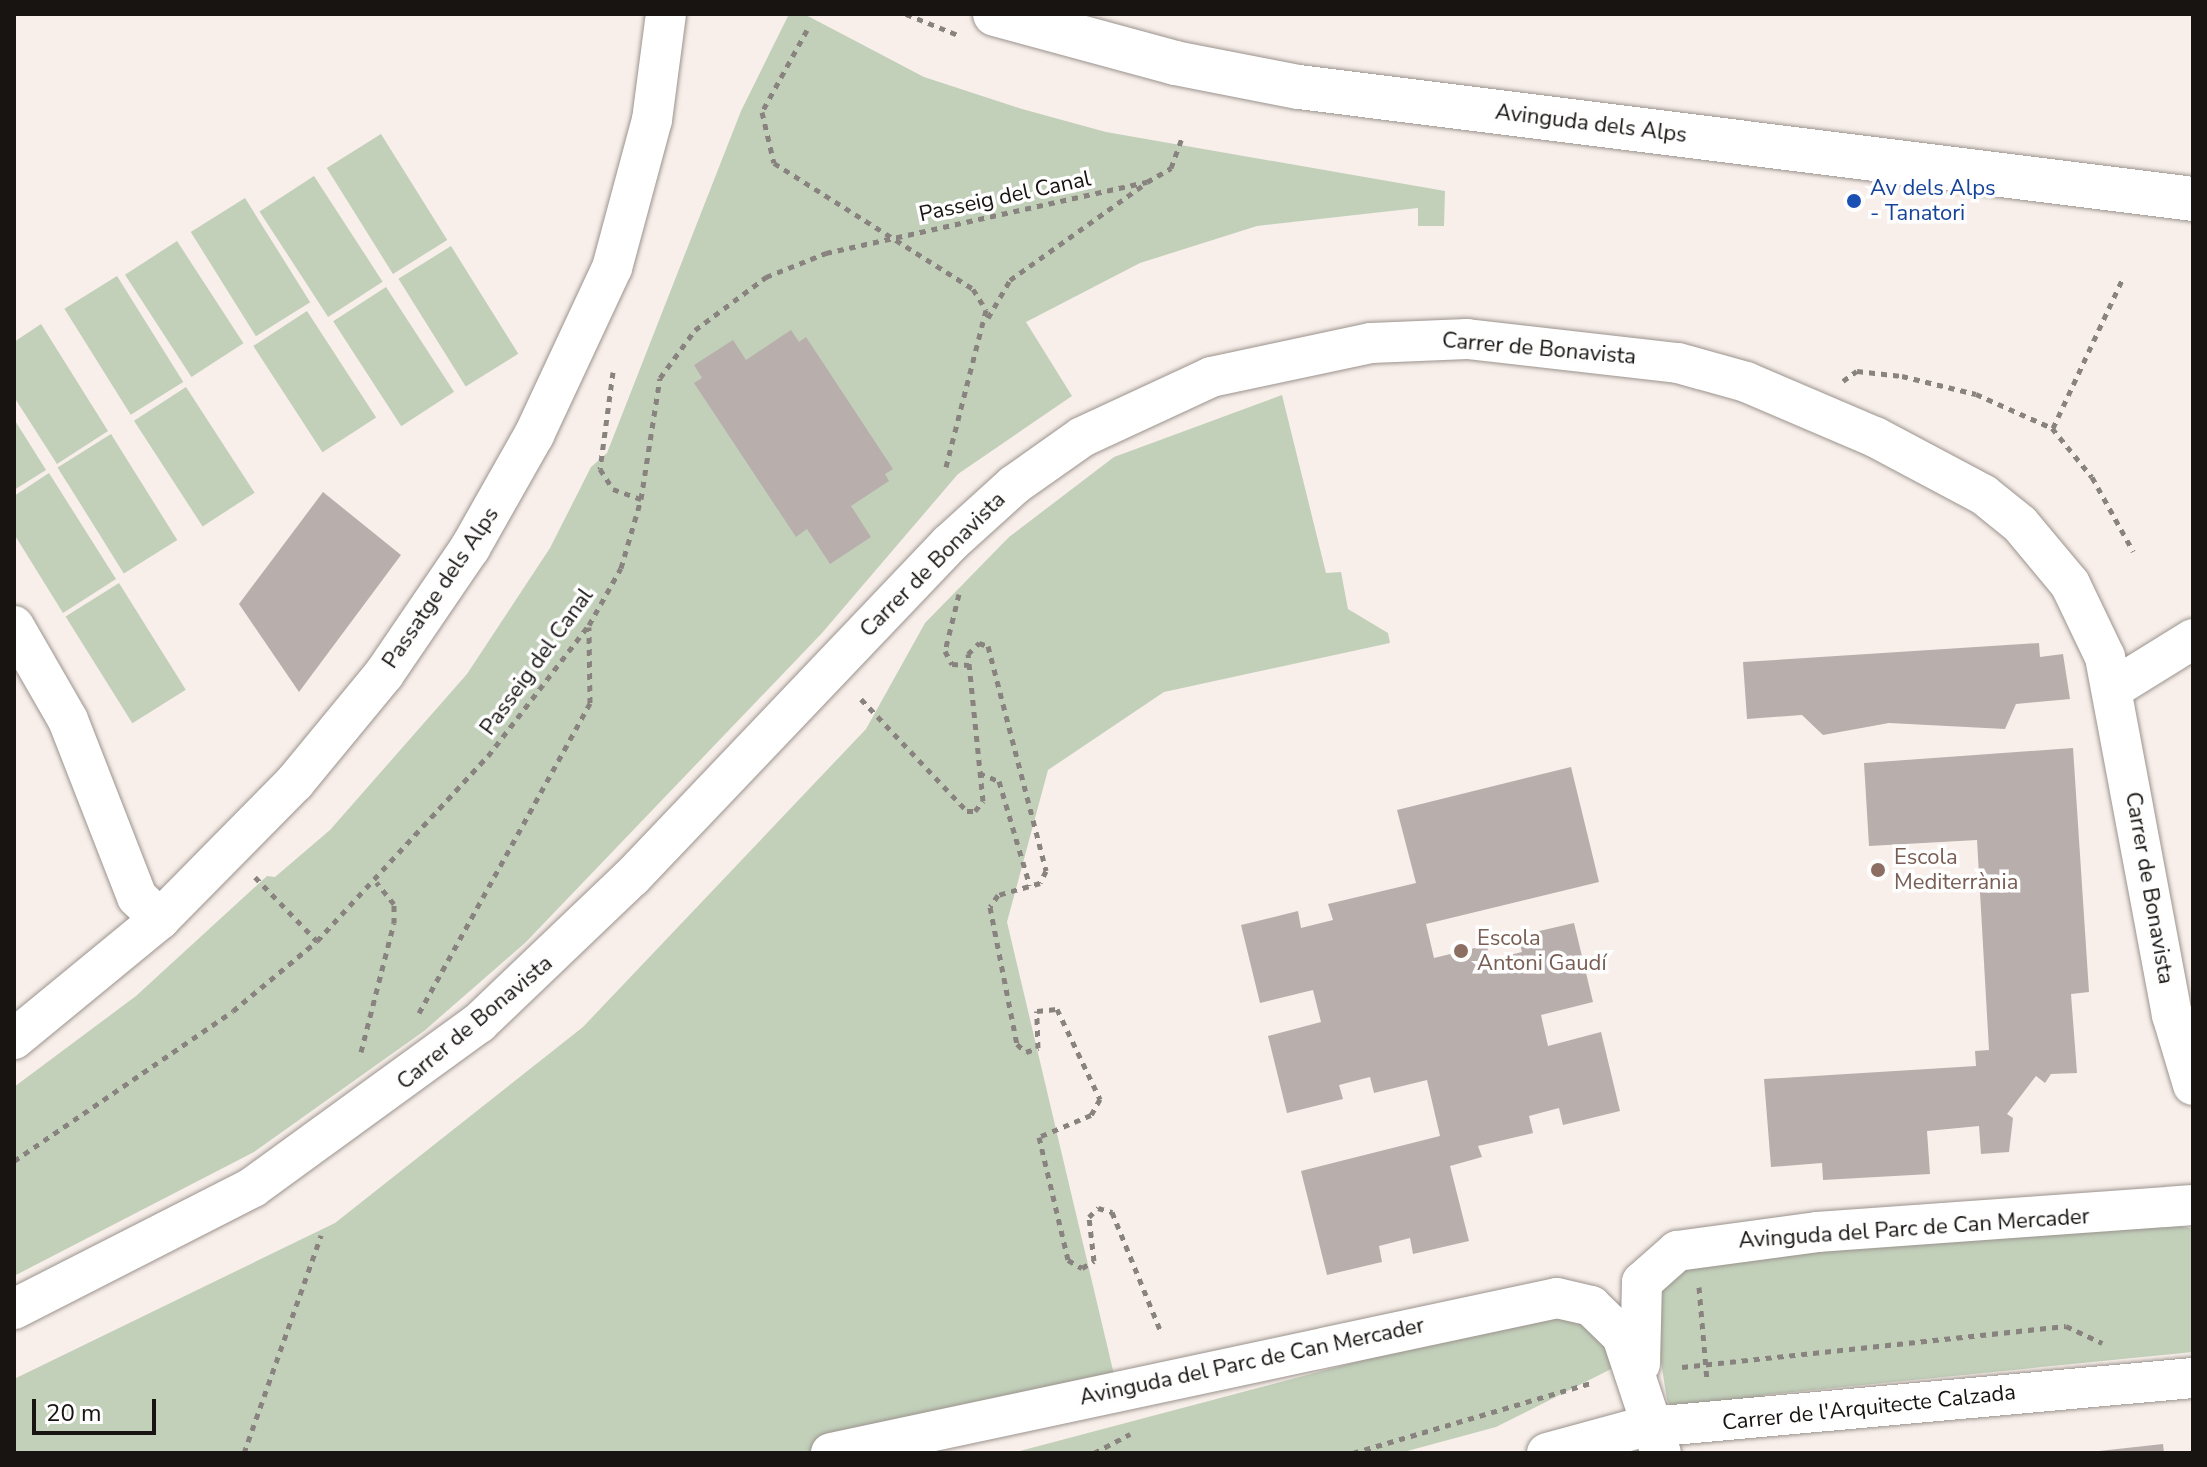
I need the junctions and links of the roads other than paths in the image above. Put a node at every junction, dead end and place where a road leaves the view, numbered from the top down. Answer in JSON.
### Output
{"nodes":[{"id":1,"x":666,"y":14,"type":"edge"},
{"id":2,"x":995,"y":14,"type":"edge"},
{"id":3,"x":2193,"y":199,"type":"edge"},
{"id":4,"x":14,"y":626,"type":"edge"},
{"id":5,"x":2193,"y":639,"type":"edge"},
{"id":6,"x":2114,"y":688,"type":"junction"},
{"id":7,"x":160,"y":919,"type":"junction"},
{"id":8,"x":14,"y":1039,"type":"edge"},
{"id":9,"x":2193,"y":1085,"type":"edge"},
{"id":10,"x":2193,"y":1205,"type":"edge"},
{"id":11,"x":14,"y":1309,"type":"edge"},
{"id":12,"x":1640,"y":1373,"type":"junction"},
{"id":13,"x":2193,"y":1378,"type":"edge"},
{"id":14,"x":1659,"y":1440,"type":"edge"},
{"id":15,"x":831,"y":1453,"type":"edge"},
{"id":16,"x":1547,"y":1453,"type":"edge"}],
"edges":[{"from":1,"to":7,"type":"street","name":"Passatge dels Alps"},
{"from":2,"to":3,"type":"street","name":"Avinguda dels Alps"},
{"from":4,"to":7,"type":"street"},
{"from":5,"to":6,"type":"street"},
{"from":6,"to":9,"type":"street","name":"Carrer de Bonavista"},
{"from":6,"to":11,"type":"street","name":"Carrer de Bonavista"},
{"from":7,"to":8,"type":"street","name":"Passatge dels Alps"},
{"from":10,"to":12,"type":"street","name":"Avinguda del Parc de Can Mercader"},
{"from":12,"to":14,"type":"street","name":"Avinguda del Parc de Can Mercader"},
{"from":12,"to":15,"type":"street","name":"Avinguda del Parc de Can Mercader"},
{"from":13,"to":14,"type":"street","name":"Carrer de l'Arquitecte Calzada"},
{"from":14,"to":16,"type":"street","name":"Carrer de l'Arquitecte Calzada"}]}
